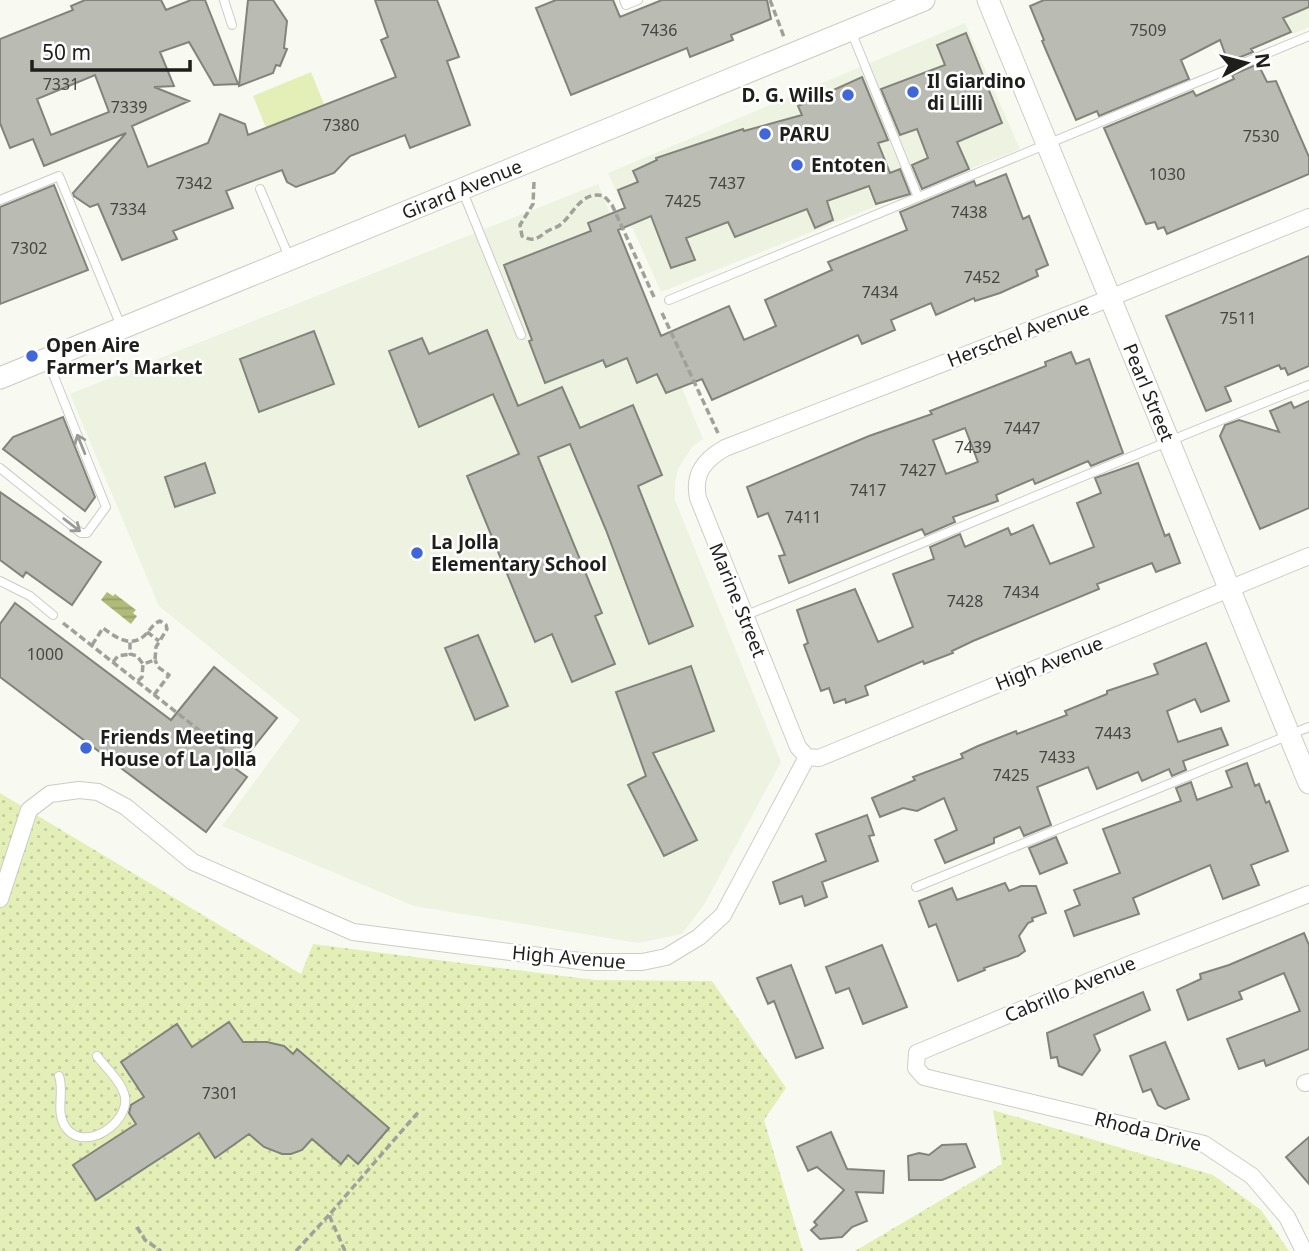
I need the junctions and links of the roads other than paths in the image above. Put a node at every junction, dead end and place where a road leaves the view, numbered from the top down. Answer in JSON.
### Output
{"nodes":[{"id":1,"x":224,"y":0,"type":"edge"},
{"id":2,"x":624,"y":0,"type":"edge"},
{"id":3,"x":638,"y":0,"type":"edge"},
{"id":4,"x":924,"y":0,"type":"edge"},
{"id":5,"x":988,"y":0,"type":"edge"},
{"id":6,"x":232,"y":25,"type":"dead end"},
{"id":7,"x":851,"y":30,"type":"junction"},
{"id":8,"x":1309,"y":36,"type":"edge"},
{"id":9,"x":1047,"y":143,"type":"junction"},
{"id":10,"x":260,"y":189,"type":"dead end"},
{"id":11,"x":462,"y":189,"type":"junction"},
{"id":12,"x":918,"y":197,"type":"junction"},
{"id":13,"x":0,"y":200,"type":"edge"},
{"id":14,"x":1309,"y":217,"type":"edge"},
{"id":15,"x":290,"y":259,"type":"junction"},
{"id":16,"x":1110,"y":298,"type":"junction"},
{"id":17,"x":669,"y":300,"type":"dead end"},
{"id":18,"x":122,"y":328,"type":"junction"},
{"id":19,"x":520,"y":335,"type":"dead end"},
{"id":20,"x":47,"y":359,"type":"junction"},
{"id":21,"x":0,"y":378,"type":"edge"},
{"id":22,"x":1309,"y":385,"type":"edge"},
{"id":23,"x":1168,"y":440,"type":"junction"},
{"id":24,"x":724,"y":448,"type":"joint"},
{"id":25,"x":0,"y":468,"type":"edge"},
{"id":26,"x":1309,"y":556,"type":"edge"},
{"id":27,"x":0,"y":581,"type":"edge"},
{"id":28,"x":1229,"y":588,"type":"junction"},
{"id":29,"x":53,"y":615,"type":"road end"},
{"id":30,"x":744,"y":616,"type":"junction"},
{"id":31,"x":1299,"y":731,"type":"edge"},
{"id":32,"x":807,"y":757,"type":"junction"},
{"id":33,"x":1309,"y":783,"type":"edge"},
{"id":34,"x":916,"y":887,"type":"dead end"},
{"id":35,"x":1309,"y":894,"type":"edge"},
{"id":36,"x":0,"y":900,"type":"edge"},
{"id":37,"x":97,"y":1056,"type":"dead end"},
{"id":38,"x":59,"y":1076,"type":"dead end"},
{"id":39,"x":987,"y":1091,"type":"joint"},
{"id":40,"x":1304,"y":1251,"type":"edge"}],
"edges":[{"from":1,"to":6,"type":"lane"},
{"from":2,"to":3,"type":"lane"},
{"from":4,"to":7,"type":"street","name":"Girard Avenue"},
{"from":5,"to":9,"type":"street","name":"Pearl Street"},
{"from":7,"to":11,"type":"street","name":"Girard Avenue"},
{"from":7,"to":12,"type":"lane"},
{"from":8,"to":9,"type":"lane"},
{"from":9,"to":12,"type":"lane"},
{"from":9,"to":16,"type":"street","name":"Pearl Street"},
{"from":10,"to":15,"type":"lane"},
{"from":11,"to":15,"type":"street","name":"Girard Avenue"},
{"from":11,"to":19,"type":"lane"},
{"from":12,"to":17,"type":"lane"},
{"from":13,"to":18,"type":"lane"},
{"from":14,"to":16,"type":"street","name":"Herschel Avenue"},
{"from":15,"to":18,"type":"street","name":"Girard Avenue"},
{"from":16,"to":23,"type":"street","name":"Pearl Street"},
{"from":16,"to":24,"type":"street","name":"Herschel Avenue"},
{"from":18,"to":20,"type":"street","name":"Girard Avenue"},
{"from":20,"to":21,"type":"street","name":"Girard Avenue"},
{"from":25,"to":20,"type":"lane","one_way":true},
{"from":22,"to":23,"type":"lane"},
{"from":23,"to":28,"type":"street","name":"Pearl Street"},
{"from":23,"to":30,"type":"lane"},
{"from":24,"to":30,"type":"street","name":"Marine Street"},
{"from":26,"to":28,"type":"street","name":"High Avenue"},
{"from":27,"to":29,"type":"lane"},
{"from":28,"to":31,"type":"street","name":"Pearl Street"},
{"from":28,"to":32,"type":"street","name":"High Avenue"},
{"from":30,"to":32,"type":"street","name":"Marine Street"},
{"from":31,"to":33,"type":"street","name":"Pearl Street"},
{"from":31,"to":34,"type":"lane"},
{"from":32,"to":36,"type":"street","name":"High Avenue"},
{"from":35,"to":39,"type":"street","name":"Cabrillo Avenue"},
{"from":37,"to":38,"type":"lane"},
{"from":39,"to":40,"type":"street","name":"Rhoda Drive"}]}
